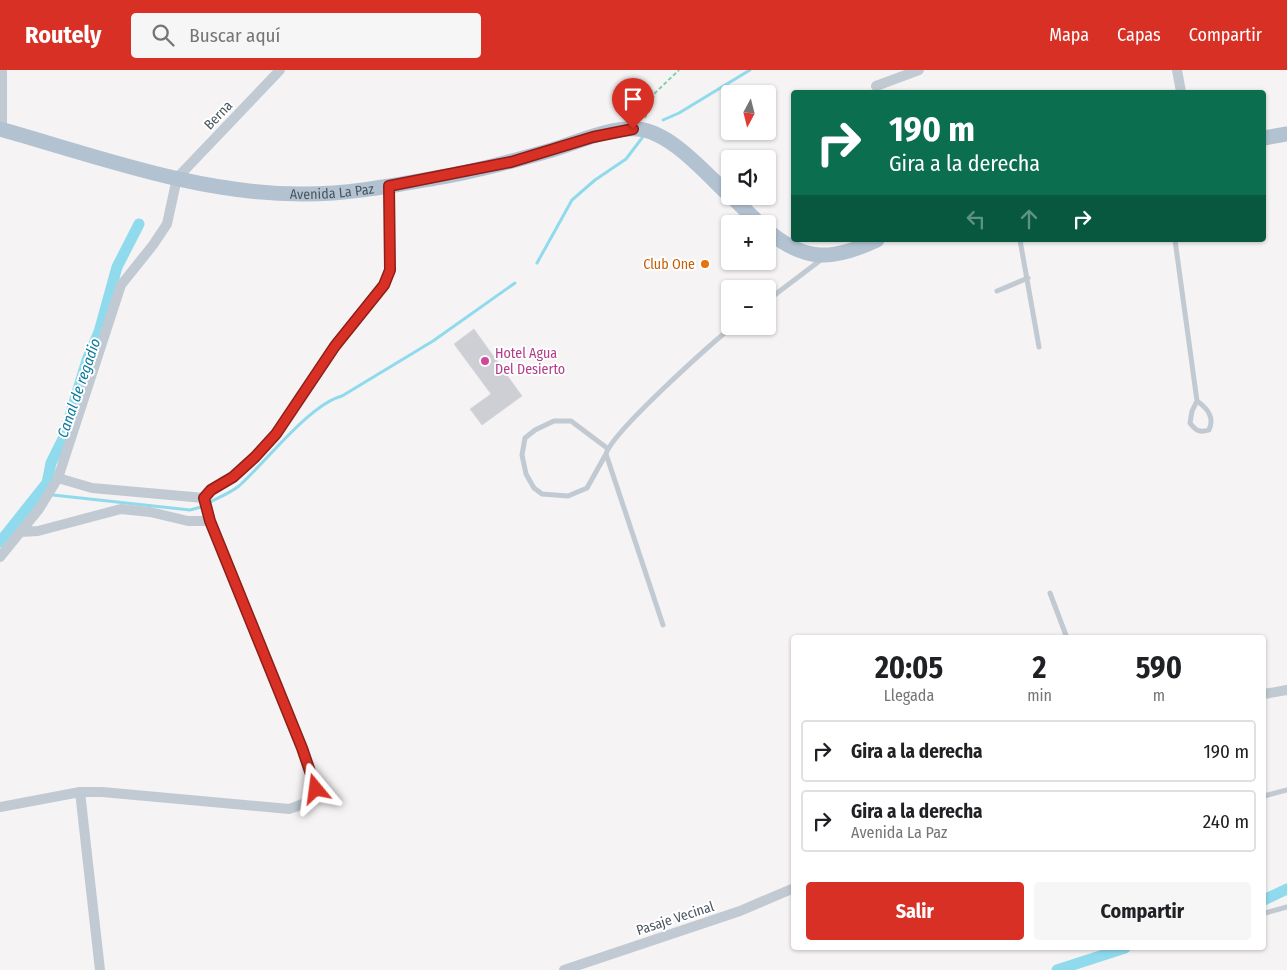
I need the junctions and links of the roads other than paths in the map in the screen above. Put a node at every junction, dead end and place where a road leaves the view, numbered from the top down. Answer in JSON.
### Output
{"nodes":[{"id":1,"x":2,"y":70,"type":"edge"},
{"id":2,"x":280,"y":70,"type":"edge"},
{"id":3,"x":919,"y":70,"type":"edge"},
{"id":4,"x":1177,"y":70,"type":"edge"},
{"id":5,"x":876,"y":86,"type":"dead end"},
{"id":6,"x":1181,"y":90,"type":"edge"},
{"id":7,"x":1,"y":129,"type":"edge"},
{"id":8,"x":1287,"y":134,"type":"edge"},
{"id":9,"x":1266,"y":138,"type":"edge"},
{"id":10,"x":177,"y":178,"type":"junction"},
{"id":11,"x":389,"y":186,"type":"junction"},
{"id":12,"x":721,"y":188,"type":"edge"},
{"id":13,"x":740,"y":205,"type":"edge"},
{"id":14,"x":750,"y":215,"type":"edge"},
{"id":15,"x":776,"y":236,"type":"edge"},
{"id":16,"x":872,"y":242,"type":"edge"},
{"id":17,"x":1020,"y":242,"type":"edge"},
{"id":18,"x":1175,"y":242,"type":"edge"},
{"id":19,"x":826,"y":256,"type":"junction"},
{"id":20,"x":1028,"y":278,"type":"junction"},
{"id":21,"x":997,"y":291,"type":"dead end"},
{"id":22,"x":776,"y":294,"type":"edge"},
{"id":23,"x":722,"y":335,"type":"edge"},
{"id":24,"x":1039,"y":347,"type":"dead end"},
{"id":25,"x":1197,"y":401,"type":"junction"},
{"id":26,"x":607,"y":448,"type":"junction"},
{"id":27,"x":606,"y":454,"type":"junction"},
{"id":28,"x":58,"y":478,"type":"junction"},
{"id":29,"x":204,"y":498,"type":"junction"},
{"id":30,"x":210,"y":521,"type":"junction"},
{"id":31,"x":20,"y":532,"type":"junction"},
{"id":32,"x":0,"y":557,"type":"edge"},
{"id":33,"x":1050,"y":593,"type":"dead end"},
{"id":34,"x":664,"y":625,"type":"dead end"},
{"id":35,"x":1066,"y":635,"type":"edge"},
{"id":36,"x":1287,"y":690,"type":"edge"},
{"id":37,"x":1266,"y":694,"type":"edge"},
{"id":38,"x":1287,"y":790,"type":"edge"},
{"id":39,"x":80,"y":792,"type":"junction"},
{"id":40,"x":1266,"y":795,"type":"edge"},
{"id":41,"x":0,"y":807,"type":"edge"},
{"id":42,"x":791,"y":889,"type":"edge"},
{"id":43,"x":1287,"y":907,"type":"edge"},
{"id":44,"x":1266,"y":913,"type":"edge"},
{"id":45,"x":100,"y":970,"type":"edge"},
{"id":46,"x":564,"y":970,"type":"edge"}],
"edges":[{"from":1,"to":7,"type":"street"},
{"from":2,"to":10,"type":"street","name":"Berna"},
{"from":3,"to":5,"type":"street"},
{"from":4,"to":6,"type":"street"},
{"from":7,"to":10,"type":"main road","name":"Avenida La Paz"},
{"from":8,"to":9,"type":"main road"},
{"from":10,"to":11,"type":"main road","name":"Avenida La Paz"},
{"from":10,"to":28,"type":"street"},
{"from":11,"to":12,"type":"main road","name":"Avenida La Paz"},
{"from":11,"to":29,"type":"street"},
{"from":13,"to":14,"type":"main road","name":"Avenida La Paz"},
{"from":15,"to":19,"type":"main road"},
{"from":16,"to":19,"type":"main road"},
{"from":17,"to":20,"type":"lane"},
{"from":18,"to":25,"type":"lane"},
{"from":19,"to":22,"type":"lane"},
{"from":20,"to":21,"type":"lane"},
{"from":20,"to":24,"type":"lane"},
{"from":23,"to":26,"type":"lane"},
{"from":25,"to":25,"type":"lane"},
{"from":26,"to":27,"type":"lane"},
{"from":26,"to":27,"type":"lane"},
{"from":27,"to":34,"type":"lane"},
{"from":28,"to":29,"type":"street"},
{"from":28,"to":31,"type":"street"},
{"from":29,"to":30,"type":"street"},
{"from":30,"to":31,"type":"street"},
{"from":30,"to":39,"type":"street"},
{"from":31,"to":32,"type":"street"},
{"from":33,"to":35,"type":"lane"},
{"from":36,"to":37,"type":"street"},
{"from":38,"to":40,"type":"lane"},
{"from":39,"to":41,"type":"street"},
{"from":39,"to":45,"type":"street"},
{"from":42,"to":46,"type":"street","name":"Pasaje Vecinal"},
{"from":43,"to":44,"type":"lane"}]}
